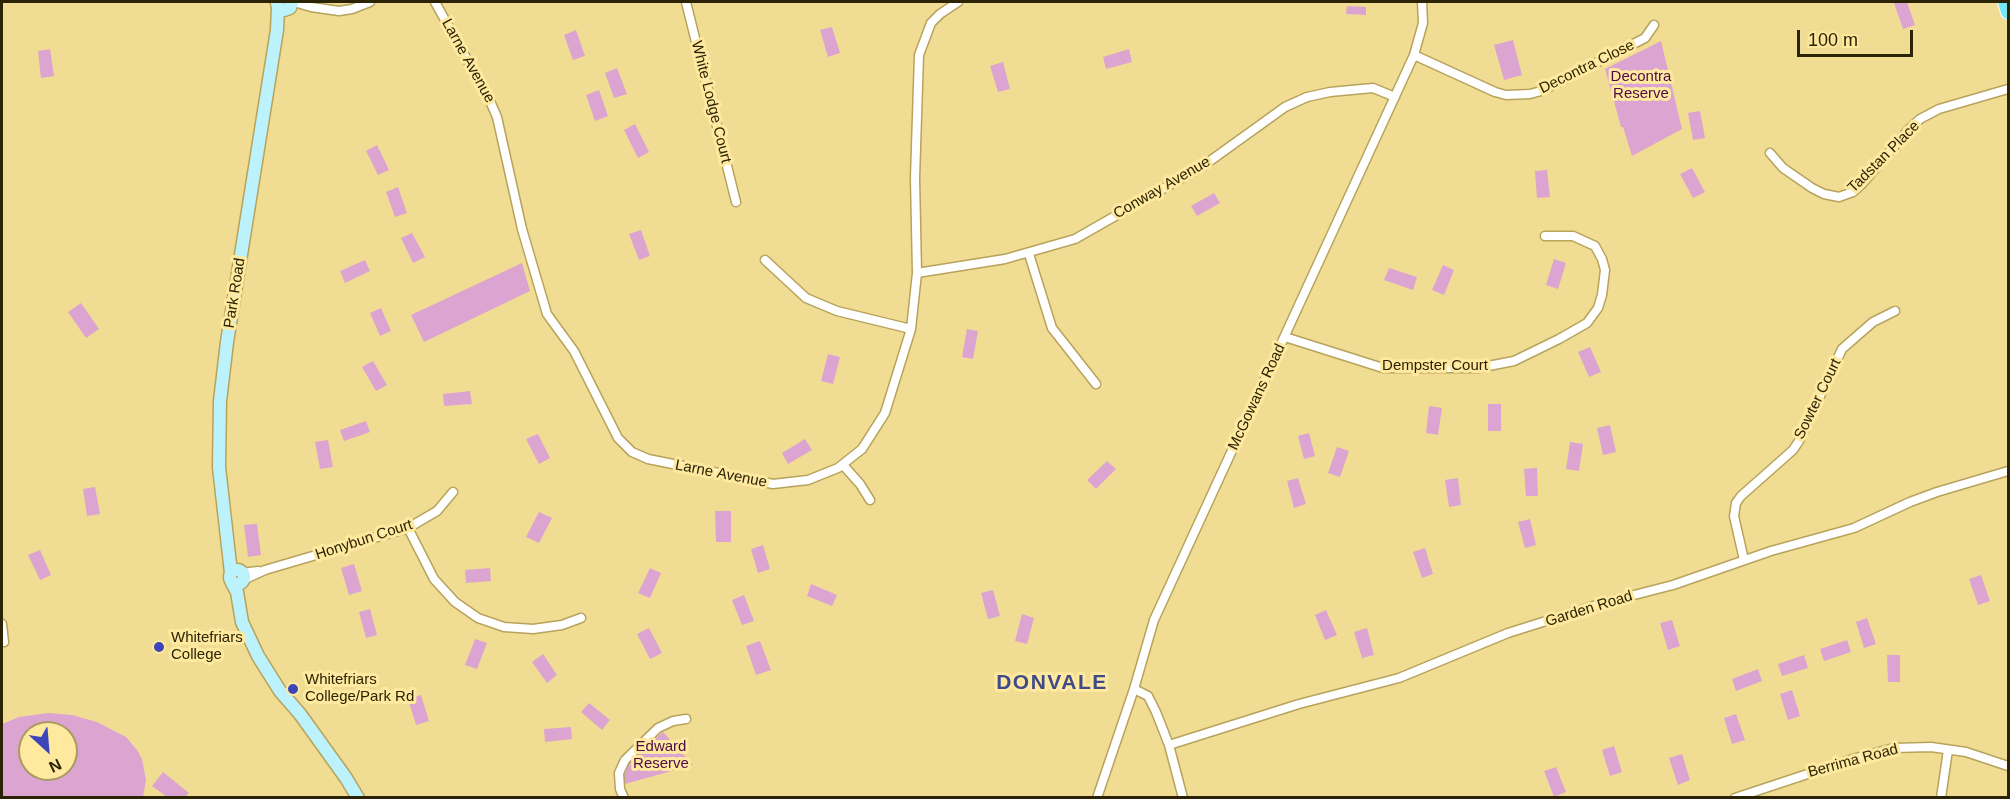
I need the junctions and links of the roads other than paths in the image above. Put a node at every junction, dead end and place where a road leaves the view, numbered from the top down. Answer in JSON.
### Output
{"nodes":[{"id":1,"x":370,"y":2,"type":"edge"},
{"id":2,"x":435,"y":2,"type":"edge"},
{"id":3,"x":686,"y":2,"type":"edge"},
{"id":4,"x":958,"y":2,"type":"edge"},
{"id":5,"x":1422,"y":2,"type":"edge"},
{"id":6,"x":2005,"y":2,"type":"edge"},
{"id":7,"x":286,"y":5,"type":"edge"},
{"id":8,"x":2008,"y":12,"type":"edge"},
{"id":9,"x":1654,"y":26,"type":"dead end"},
{"id":10,"x":1414,"y":55,"type":"junction"},
{"id":11,"x":2008,"y":89,"type":"edge"},
{"id":12,"x":1395,"y":97,"type":"junction"},
{"id":13,"x":1770,"y":153,"type":"dead end"},
{"id":14,"x":736,"y":202,"type":"dead end"},
{"id":15,"x":1545,"y":236,"type":"dead end"},
{"id":16,"x":1029,"y":254,"type":"junction"},
{"id":17,"x":765,"y":260,"type":"dead end"},
{"id":18,"x":917,"y":273,"type":"junction"},
{"id":19,"x":1895,"y":311,"type":"dead end"},
{"id":20,"x":911,"y":329,"type":"junction"},
{"id":21,"x":1285,"y":337,"type":"junction"},
{"id":22,"x":1096,"y":384,"type":"dead end"},
{"id":23,"x":843,"y":465,"type":"junction"},
{"id":24,"x":2008,"y":471,"type":"edge"},
{"id":25,"x":453,"y":492,"type":"dead end"},
{"id":26,"x":870,"y":500,"type":"dead end"},
{"id":27,"x":408,"y":528,"type":"junction"},
{"id":28,"x":1744,"y":560,"type":"junction"},
{"id":29,"x":238,"y":577,"type":"junction"},
{"id":30,"x":581,"y":618,"type":"dead end"},
{"id":31,"x":2,"y":624,"type":"edge"},
{"id":32,"x":4,"y":642,"type":"dead end"},
{"id":33,"x":1134,"y":689,"type":"junction"},
{"id":34,"x":686,"y":719,"type":"dead end"},
{"id":35,"x":1169,"y":746,"type":"junction"},
{"id":36,"x":1948,"y":750,"type":"junction"},
{"id":37,"x":2008,"y":766,"type":"edge"},
{"id":38,"x":358,"y":798,"type":"edge"},
{"id":39,"x":624,"y":798,"type":"edge"},
{"id":40,"x":1097,"y":798,"type":"edge"},
{"id":41,"x":1184,"y":798,"type":"edge"},
{"id":42,"x":1735,"y":798,"type":"edge"},
{"id":43,"x":1941,"y":798,"type":"edge"}],
"edges":[{"from":1,"to":7,"type":"street"},
{"from":2,"to":23,"type":"street","name":"Larne Avenue"},
{"from":3,"to":14,"type":"street","name":"White Lodge Court"},
{"from":4,"to":18,"type":"street","name":"Larne Avenue"},
{"from":5,"to":10,"type":"street","name":"McGowans Road"},
{"from":6,"to":8,"type":"main road"},
{"from":7,"to":29,"type":"street","name":"Park Road"},
{"from":9,"to":10,"type":"street","name":"Decontra Close"},
{"from":10,"to":12,"type":"street","name":"McGowans Road"},
{"from":11,"to":13,"type":"street","name":"Tadstan Place"},
{"from":12,"to":16,"type":"street","name":"Conway Avenue"},
{"from":12,"to":21,"type":"street","name":"McGowans Road"},
{"from":15,"to":21,"type":"street","name":"Dempster Court"},
{"from":16,"to":18,"type":"street","name":"Conway Avenue"},
{"from":16,"to":22,"type":"street"},
{"from":17,"to":20,"type":"street"},
{"from":18,"to":20,"type":"street","name":"Larne Avenue"},
{"from":19,"to":28,"type":"street","name":"Sowter Court"},
{"from":20,"to":23,"type":"street","name":"Larne Avenue"},
{"from":21,"to":33,"type":"street","name":"McGowans Road"},
{"from":23,"to":26,"type":"street"},
{"from":24,"to":28,"type":"street","name":"Garden Road"},
{"from":25,"to":27,"type":"street","name":"Honybun Court"},
{"from":27,"to":29,"type":"street","name":"Honybun Court"},
{"from":27,"to":30,"type":"street"},
{"from":28,"to":35,"type":"street","name":"Garden Road"},
{"from":29,"to":38,"type":"street","name":"Park Road"},
{"from":31,"to":32,"type":"street"},
{"from":33,"to":35,"type":"street"},
{"from":33,"to":40,"type":"street","name":"McGowans Road"},
{"from":34,"to":39,"type":"street"},
{"from":35,"to":41,"type":"street"},
{"from":36,"to":37,"type":"street","name":"Berrima Road"},
{"from":36,"to":42,"type":"street","name":"Berrima Road"},
{"from":36,"to":43,"type":"street"}]}
